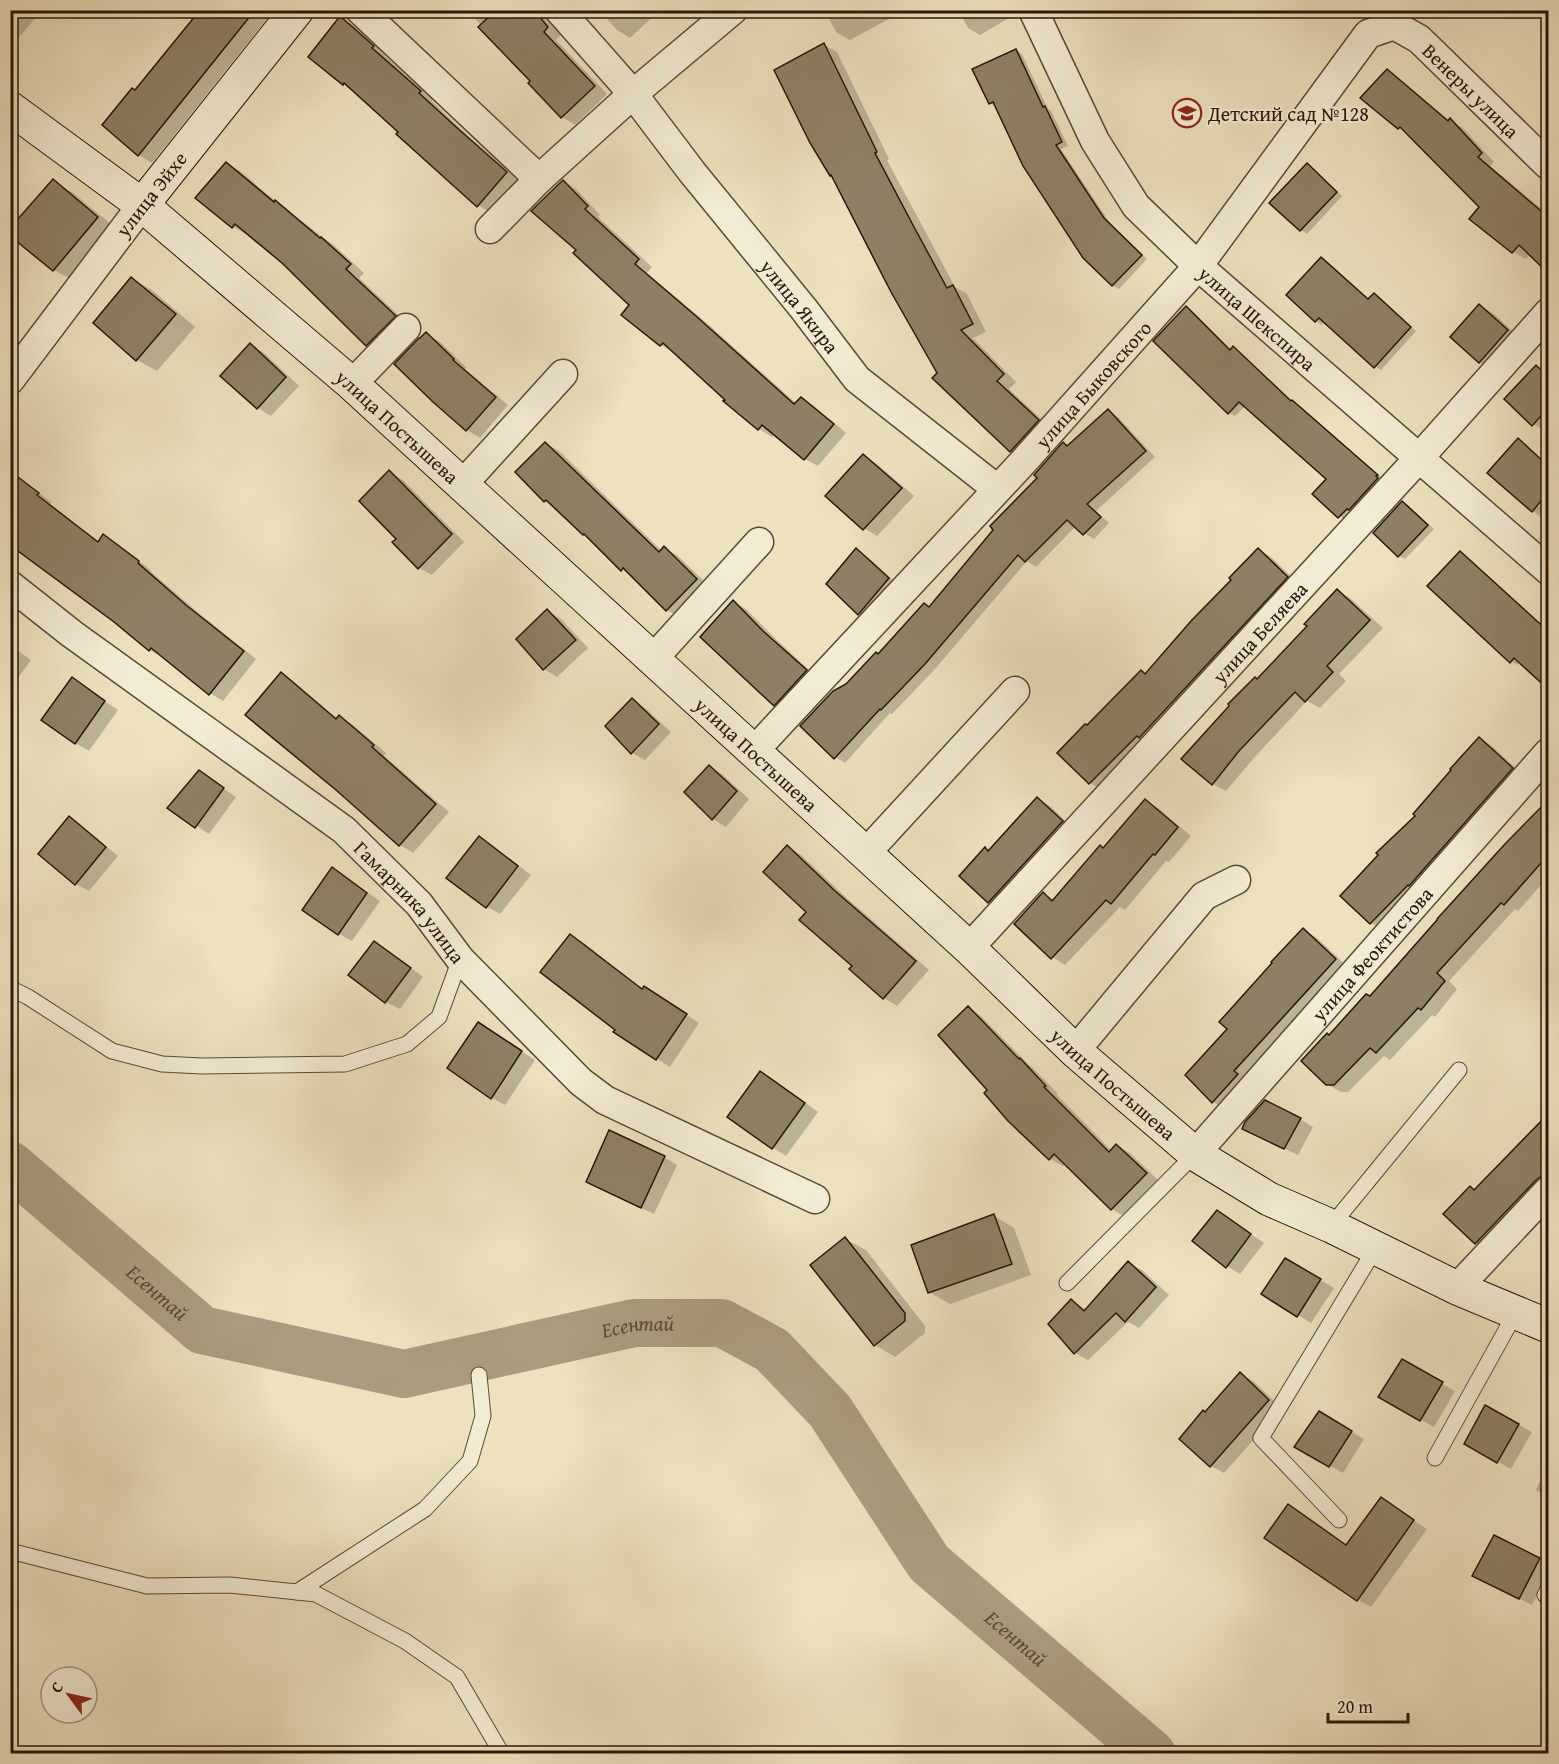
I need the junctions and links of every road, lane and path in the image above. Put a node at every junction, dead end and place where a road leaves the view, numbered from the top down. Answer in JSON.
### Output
{"nodes":[{"id":1,"x":297,"y":10,"type":"edge"},
{"id":2,"x":360,"y":10,"type":"edge"},
{"id":3,"x":559,"y":10,"type":"edge"},
{"id":4,"x":733,"y":10,"type":"edge"},
{"id":5,"x":1033,"y":10,"type":"edge"},
{"id":6,"x":1419,"y":39,"type":"joint"},
{"id":7,"x":633,"y":94,"type":"junction"},
{"id":8,"x":10,"y":108,"type":"edge"},
{"id":9,"x":1548,"y":165,"type":"edge"},
{"id":10,"x":539,"y":179,"type":"junction"},
{"id":11,"x":142,"y":205,"type":"junction"},
{"id":12,"x":490,"y":229,"type":"dead end"},
{"id":13,"x":1198,"y":266,"type":"junction"},
{"id":14,"x":1548,"y":313,"type":"edge"},
{"id":15,"x":406,"y":328,"type":"dead end"},
{"id":16,"x":563,"y":374,"type":"dead end"},
{"id":17,"x":10,"y":380,"type":"edge"},
{"id":18,"x":352,"y":384,"type":"junction"},
{"id":19,"x":1419,"y":458,"type":"junction"},
{"id":20,"x":462,"y":485,"type":"junction"},
{"id":21,"x":997,"y":489,"type":"junction"},
{"id":22,"x":759,"y":542,"type":"dead end"},
{"id":23,"x":1548,"y":570,"type":"edge"},
{"id":24,"x":10,"y":585,"type":"edge"},
{"id":25,"x":652,"y":660,"type":"junction"},
{"id":26,"x":1015,"y":691,"type":"dead end"},
{"id":27,"x":753,"y":752,"type":"junction"},
{"id":28,"x":1548,"y":753,"type":"edge"},
{"id":29,"x":865,"y":854,"type":"junction"},
{"id":30,"x":1236,"y":880,"type":"dead end"},
{"id":31,"x":969,"y":948,"type":"junction"},
{"id":32,"x":460,"y":959,"type":"junction"},
{"id":33,"x":10,"y":988,"type":"edge"},
{"id":34,"x":1075,"y":1051,"type":"junction"},
{"id":35,"x":1459,"y":1070,"type":"dead end"},
{"id":36,"x":1195,"y":1154,"type":"junction"},
{"id":37,"x":1548,"y":1191,"type":"edge"},
{"id":38,"x":815,"y":1199,"type":"dead end"},
{"id":39,"x":1331,"y":1226,"type":"junction"},
{"id":40,"x":1375,"y":1249,"type":"junction"},
{"id":41,"x":1067,"y":1283,"type":"dead end"},
{"id":42,"x":1457,"y":1288,"type":"junction"},
{"id":43,"x":1516,"y":1312,"type":"junction"},
{"id":44,"x":1548,"y":1326,"type":"edge"},
{"id":45,"x":479,"y":1375,"type":"dead end"},
{"id":46,"x":1435,"y":1458,"type":"dead end"},
{"id":47,"x":1339,"y":1520,"type":"dead end"},
{"id":48,"x":10,"y":1551,"type":"edge"},
{"id":49,"x":297,"y":1592,"type":"junction"},
{"id":50,"x":502,"y":1754,"type":"edge"}],
"edges":[{"from":1,"to":11,"type":"street","name":"улица Эйхе"},
{"from":2,"to":10,"type":"street"},
{"from":3,"to":7,"type":"street","name":"улица Якира"},
{"from":4,"to":7,"type":"street"},
{"from":5,"to":13,"type":"street","name":"улица Шекспира"},
{"from":6,"to":9,"type":"street","name":"Венеры улица"},
{"from":6,"to":13,"type":"street","name":"улица Быковского"},
{"from":7,"to":10,"type":"street"},
{"from":7,"to":21,"type":"street","name":"улица Якира"},
{"from":8,"to":11,"type":"street","name":"улица Постышева"},
{"from":10,"to":12,"type":"street"},
{"from":11,"to":17,"type":"street","name":"улица Эйхе"},
{"from":11,"to":18,"type":"street","name":"улица Постышева"},
{"from":13,"to":19,"type":"street","name":"улица Шекспира"},
{"from":13,"to":21,"type":"street","name":"улица Быковского"},
{"from":14,"to":19,"type":"street","name":"улица Беляева"},
{"from":15,"to":18,"type":"street"},
{"from":16,"to":20,"type":"street"},
{"from":18,"to":20,"type":"street","name":"улица Постышева"},
{"from":19,"to":23,"type":"street","name":"улица Шекспира"},
{"from":19,"to":31,"type":"street","name":"улица Беляева"},
{"from":20,"to":25,"type":"street","name":"улица Постышева"},
{"from":21,"to":27,"type":"street","name":"улица Быковского"},
{"from":22,"to":25,"type":"street"},
{"from":24,"to":32,"type":"street","name":"Гамарника улица"},
{"from":25,"to":27,"type":"street","name":"улица Постышева"},
{"from":26,"to":29,"type":"street"},
{"from":27,"to":29,"type":"street","name":"улица Постышева"},
{"from":28,"to":36,"type":"street","name":"улица Феоктистова"},
{"from":29,"to":31,"type":"street","name":"улица Постышева"},
{"from":30,"to":34,"type":"street"},
{"from":31,"to":34,"type":"street","name":"улица Постышева"},
{"from":32,"to":33,"type":"lane"},
{"from":32,"to":38,"type":"street","name":"Гамарника улица"},
{"from":34,"to":36,"type":"street","name":"улица Постышева"},
{"from":35,"to":39,"type":"lane"},
{"from":36,"to":39,"type":"street","name":"улица Постышева"},
{"from":36,"to":41,"type":"lane"},
{"from":37,"to":42,"type":"street"},
{"from":39,"to":40,"type":"street","name":"улица Постышева"},
{"from":40,"to":42,"type":"street","name":"улица Постышева"},
{"from":40,"to":47,"type":"lane"},
{"from":42,"to":43,"type":"street","name":"улица Постышева"},
{"from":43,"to":44,"type":"street","name":"улица Постышева"},
{"from":43,"to":46,"type":"lane"},
{"from":45,"to":49,"type":"lane"},
{"from":48,"to":49,"type":"lane"},
{"from":49,"to":50,"type":"lane"}]}
